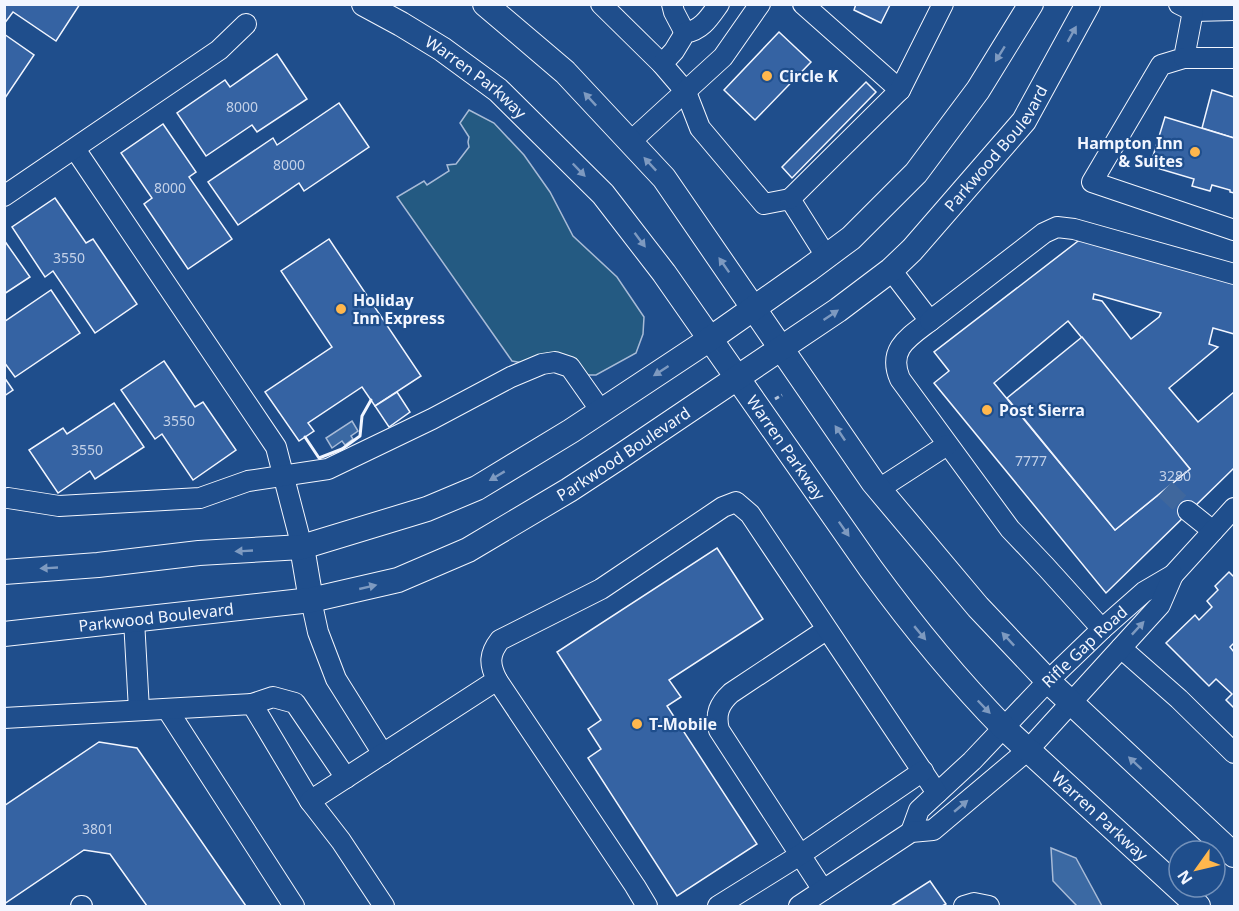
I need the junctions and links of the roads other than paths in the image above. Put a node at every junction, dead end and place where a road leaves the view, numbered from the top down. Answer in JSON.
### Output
{"nodes":[{"id":1,"x":364,"y":4,"type":"edge"},
{"id":2,"x":485,"y":4,"type":"edge"},
{"id":3,"x":601,"y":4,"type":"edge"},
{"id":4,"x":672,"y":4,"type":"edge"},
{"id":5,"x":718,"y":4,"type":"edge"},
{"id":6,"x":760,"y":4,"type":"edge"},
{"id":7,"x":803,"y":4,"type":"edge"},
{"id":8,"x":943,"y":4,"type":"edge"},
{"id":9,"x":1031,"y":4,"type":"edge"},
{"id":10,"x":1088,"y":4,"type":"edge"},
{"id":11,"x":1186,"y":8,"type":"edge"},
{"id":12,"x":1234,"y":10,"type":"edge"},
{"id":13,"x":246,"y":24,"type":"dead end"},
{"id":14,"x":685,"y":33,"type":"junction"},
{"id":15,"x":1184,"y":58,"type":"junction"},
{"id":16,"x":1234,"y":58,"type":"edge"},
{"id":17,"x":662,"y":64,"type":"junction"},
{"id":18,"x":900,"y":90,"type":"junction"},
{"id":19,"x":686,"y":92,"type":"junction"},
{"id":20,"x":630,"y":142,"type":"junction"},
{"id":21,"x":75,"y":149,"type":"junction"},
{"id":22,"x":4,"y":196,"type":"edge"},
{"id":23,"x":790,"y":200,"type":"junction"},
{"id":24,"x":1234,"y":230,"type":"edge"},
{"id":25,"x":826,"y":256,"type":"junction"},
{"id":26,"x":891,"y":270,"type":"junction"},
{"id":27,"x":1234,"y":274,"type":"edge"},
{"id":28,"x":754,"y":308,"type":"junction"},
{"id":29,"x":930,"y":321,"type":"junction"},
{"id":30,"x":710,"y":339,"type":"junction"},
{"id":31,"x":782,"y":348,"type":"junction"},
{"id":32,"x":738,"y":378,"type":"junction"},
{"id":33,"x":601,"y":411,"type":"junction"},
{"id":34,"x":947,"y":445,"type":"junction"},
{"id":35,"x":284,"y":477,"type":"junction"},
{"id":36,"x":879,"y":489,"type":"junction"},
{"id":37,"x":8,"y":498,"type":"dead end"},
{"id":38,"x":1234,"y":508,"type":"edge"},
{"id":39,"x":1188,"y":511,"type":"tunnel mouth"},
{"id":40,"x":1214,"y":531,"type":"junction"},
{"id":41,"x":302,"y":547,"type":"junction"},
{"id":42,"x":4,"y":572,"type":"edge"},
{"id":43,"x":1173,"y":575,"type":"junction"},
{"id":44,"x":311,"y":600,"type":"junction"},
{"id":45,"x":134,"y":620,"type":"junction"},
{"id":46,"x":1102,"y":629,"type":"junction"},
{"id":47,"x":826,"y":630,"type":"junction"},
{"id":48,"x":4,"y":634,"type":"edge"},
{"id":49,"x":1120,"y":648,"type":"junction"},
{"id":50,"x":497,"y":680,"type":"junction"},
{"id":51,"x":1048,"y":681,"type":"junction"},
{"id":52,"x":1070,"y":702,"type":"junction"},
{"id":53,"x":252,"y":704,"type":"junction"},
{"id":54,"x":166,"y":709,"type":"junction"},
{"id":55,"x":140,"y":710,"type":"junction"},
{"id":56,"x":4,"y":718,"type":"edge"},
{"id":57,"x":1004,"y":728,"type":"junction"},
{"id":58,"x":1028,"y":750,"type":"junction"},
{"id":59,"x":1234,"y":753,"type":"edge"},
{"id":60,"x":383,"y":754,"type":"junction"},
{"id":61,"x":923,"y":771,"type":"junction"},
{"id":62,"x":346,"y":778,"type":"junction"},
{"id":63,"x":937,"y":793,"type":"junction"},
{"id":64,"x":310,"y":801,"type":"junction"},
{"id":65,"x":911,"y":832,"type":"junction"},
{"id":66,"x":800,"y":855,"type":"junction"},
{"id":67,"x":1234,"y":855,"type":"edge"},
{"id":68,"x":823,"y":890,"type":"junction"},
{"id":69,"x":294,"y":906,"type":"edge"},
{"id":70,"x":384,"y":906,"type":"edge"},
{"id":71,"x":647,"y":906,"type":"edge"},
{"id":72,"x":718,"y":906,"type":"edge"},
{"id":73,"x":799,"y":906,"type":"edge"},
{"id":74,"x":964,"y":906,"type":"edge"},
{"id":75,"x":989,"y":906,"type":"edge"},
{"id":76,"x":1198,"y":906,"type":"edge"}],
"edges":[{"from":1,"to":30,"type":"main road","name":"Warren Parkway","one_way":true},
{"from":20,"to":2,"type":"main road","one_way":true},
{"from":3,"to":17,"type":"street"},
{"from":4,"to":14,"type":"street"},
{"from":5,"to":14,"type":"street"},
{"from":6,"to":19,"type":"street"},
{"from":7,"to":18,"type":"street"},
{"from":8,"to":18,"type":"street"},
{"from":9,"to":25,"type":"main road","one_way":true},
{"from":26,"to":10,"type":"main road","name":"Parkwood Boulevard","one_way":true},
{"from":11,"to":12,"type":"street"},
{"from":11,"to":15,"type":"street"},
{"from":13,"to":21,"type":"street"},
{"from":14,"to":17,"type":"street"},
{"from":15,"to":16,"type":"street"},
{"from":15,"to":24,"type":"street"},
{"from":17,"to":19,"type":"street"},
{"from":18,"to":23,"type":"street"},
{"from":19,"to":20,"type":"street"},
{"from":19,"to":23,"type":"street"},
{"from":28,"to":20,"type":"main road","one_way":true},
{"from":21,"to":22,"type":"street"},
{"from":21,"to":35,"type":"street"},
{"from":23,"to":25,"type":"street"},
{"from":25,"to":28,"type":"main road"},
{"from":26,"to":29,"type":"street"},
{"from":31,"to":26,"type":"main road","name":"Parkwood Boulevard","one_way":true},
{"from":27,"to":29,"type":"street"},
{"from":28,"to":30,"type":"main road"},
{"from":28,"to":31,"type":"main road"},
{"from":29,"to":34,"type":"street"},
{"from":30,"to":32,"type":"main road","name":"Warren Parkway"},
{"from":30,"to":33,"type":"main road","one_way":true},
{"from":31,"to":32,"type":"main road","name":"Parkwood Boulevard"},
{"from":36,"to":31,"type":"main road","one_way":true},
{"from":44,"to":32,"type":"main road","name":"Parkwood Boulevard","one_way":true},
{"from":32,"to":57,"type":"main road","name":"Warren Parkway","one_way":true},
{"from":33,"to":35,"type":"street"},
{"from":33,"to":41,"type":"main road","one_way":true},
{"from":34,"to":36,"type":"street"},
{"from":34,"to":46,"type":"street"},
{"from":35,"to":37,"type":"street"},
{"from":35,"to":41,"type":"street"},
{"from":51,"to":36,"type":"main road","one_way":true},
{"from":38,"to":40,"type":"street","name":"Rifle Gap Road"},
{"from":39,"to":40,"type":"street"},
{"from":40,"to":43,"type":"street","name":"Rifle Gap Road"},
{"from":41,"to":42,"type":"main road","one_way":true},
{"from":41,"to":44,"type":"main road"},
{"from":43,"to":46,"type":"street","name":"Rifle Gap Road"},
{"from":49,"to":43,"type":"street","name":"Rifle Gap Road","one_way":true},
{"from":44,"to":45,"type":"main road","name":"Parkwood Boulevard"},
{"from":44,"to":60,"type":"street"},
{"from":45,"to":48,"type":"main road","name":"Parkwood Boulevard"},
{"from":45,"to":55,"type":"street"},
{"from":46,"to":51,"type":"street","name":"Rifle Gap Road"},
{"from":47,"to":50,"type":"street"},
{"from":47,"to":61,"type":"street"},
{"from":47,"to":66,"type":"street"},
{"from":49,"to":52,"type":"street","name":"Rifle Gap Road"},
{"from":49,"to":59,"type":"street"},
{"from":50,"to":60,"type":"street"},
{"from":50,"to":71,"type":"street"},
{"from":51,"to":52,"type":"main road"},
{"from":51,"to":57,"type":"street","name":"Rifle Gap Road"},
{"from":52,"to":58,"type":"street","name":"Rifle Gap Road"},
{"from":67,"to":52,"type":"main road","one_way":true},
{"from":53,"to":54,"type":"street"},
{"from":53,"to":62,"type":"street"},
{"from":53,"to":64,"type":"street"},
{"from":54,"to":55,"type":"street"},
{"from":54,"to":69,"type":"street"},
{"from":55,"to":56,"type":"street"},
{"from":57,"to":58,"type":"main road","name":"Warren Parkway"},
{"from":57,"to":63,"type":"street","name":"Rifle Gap Road"},
{"from":65,"to":58,"type":"street","name":"Rifle Gap Road","one_way":true},
{"from":58,"to":76,"type":"main road","name":"Warren Parkway"},
{"from":60,"to":62,"type":"street"},
{"from":61,"to":63,"type":"street"},
{"from":61,"to":66,"type":"street"},
{"from":62,"to":64,"type":"street"},
{"from":63,"to":65,"type":"street","name":"Rifle Gap Road"},
{"from":64,"to":70,"type":"street"},
{"from":65,"to":68,"type":"street"},
{"from":66,"to":68,"type":"street"},
{"from":66,"to":72,"type":"street"},
{"from":68,"to":73,"type":"street"},
{"from":74,"to":75,"type":"street"}]}
